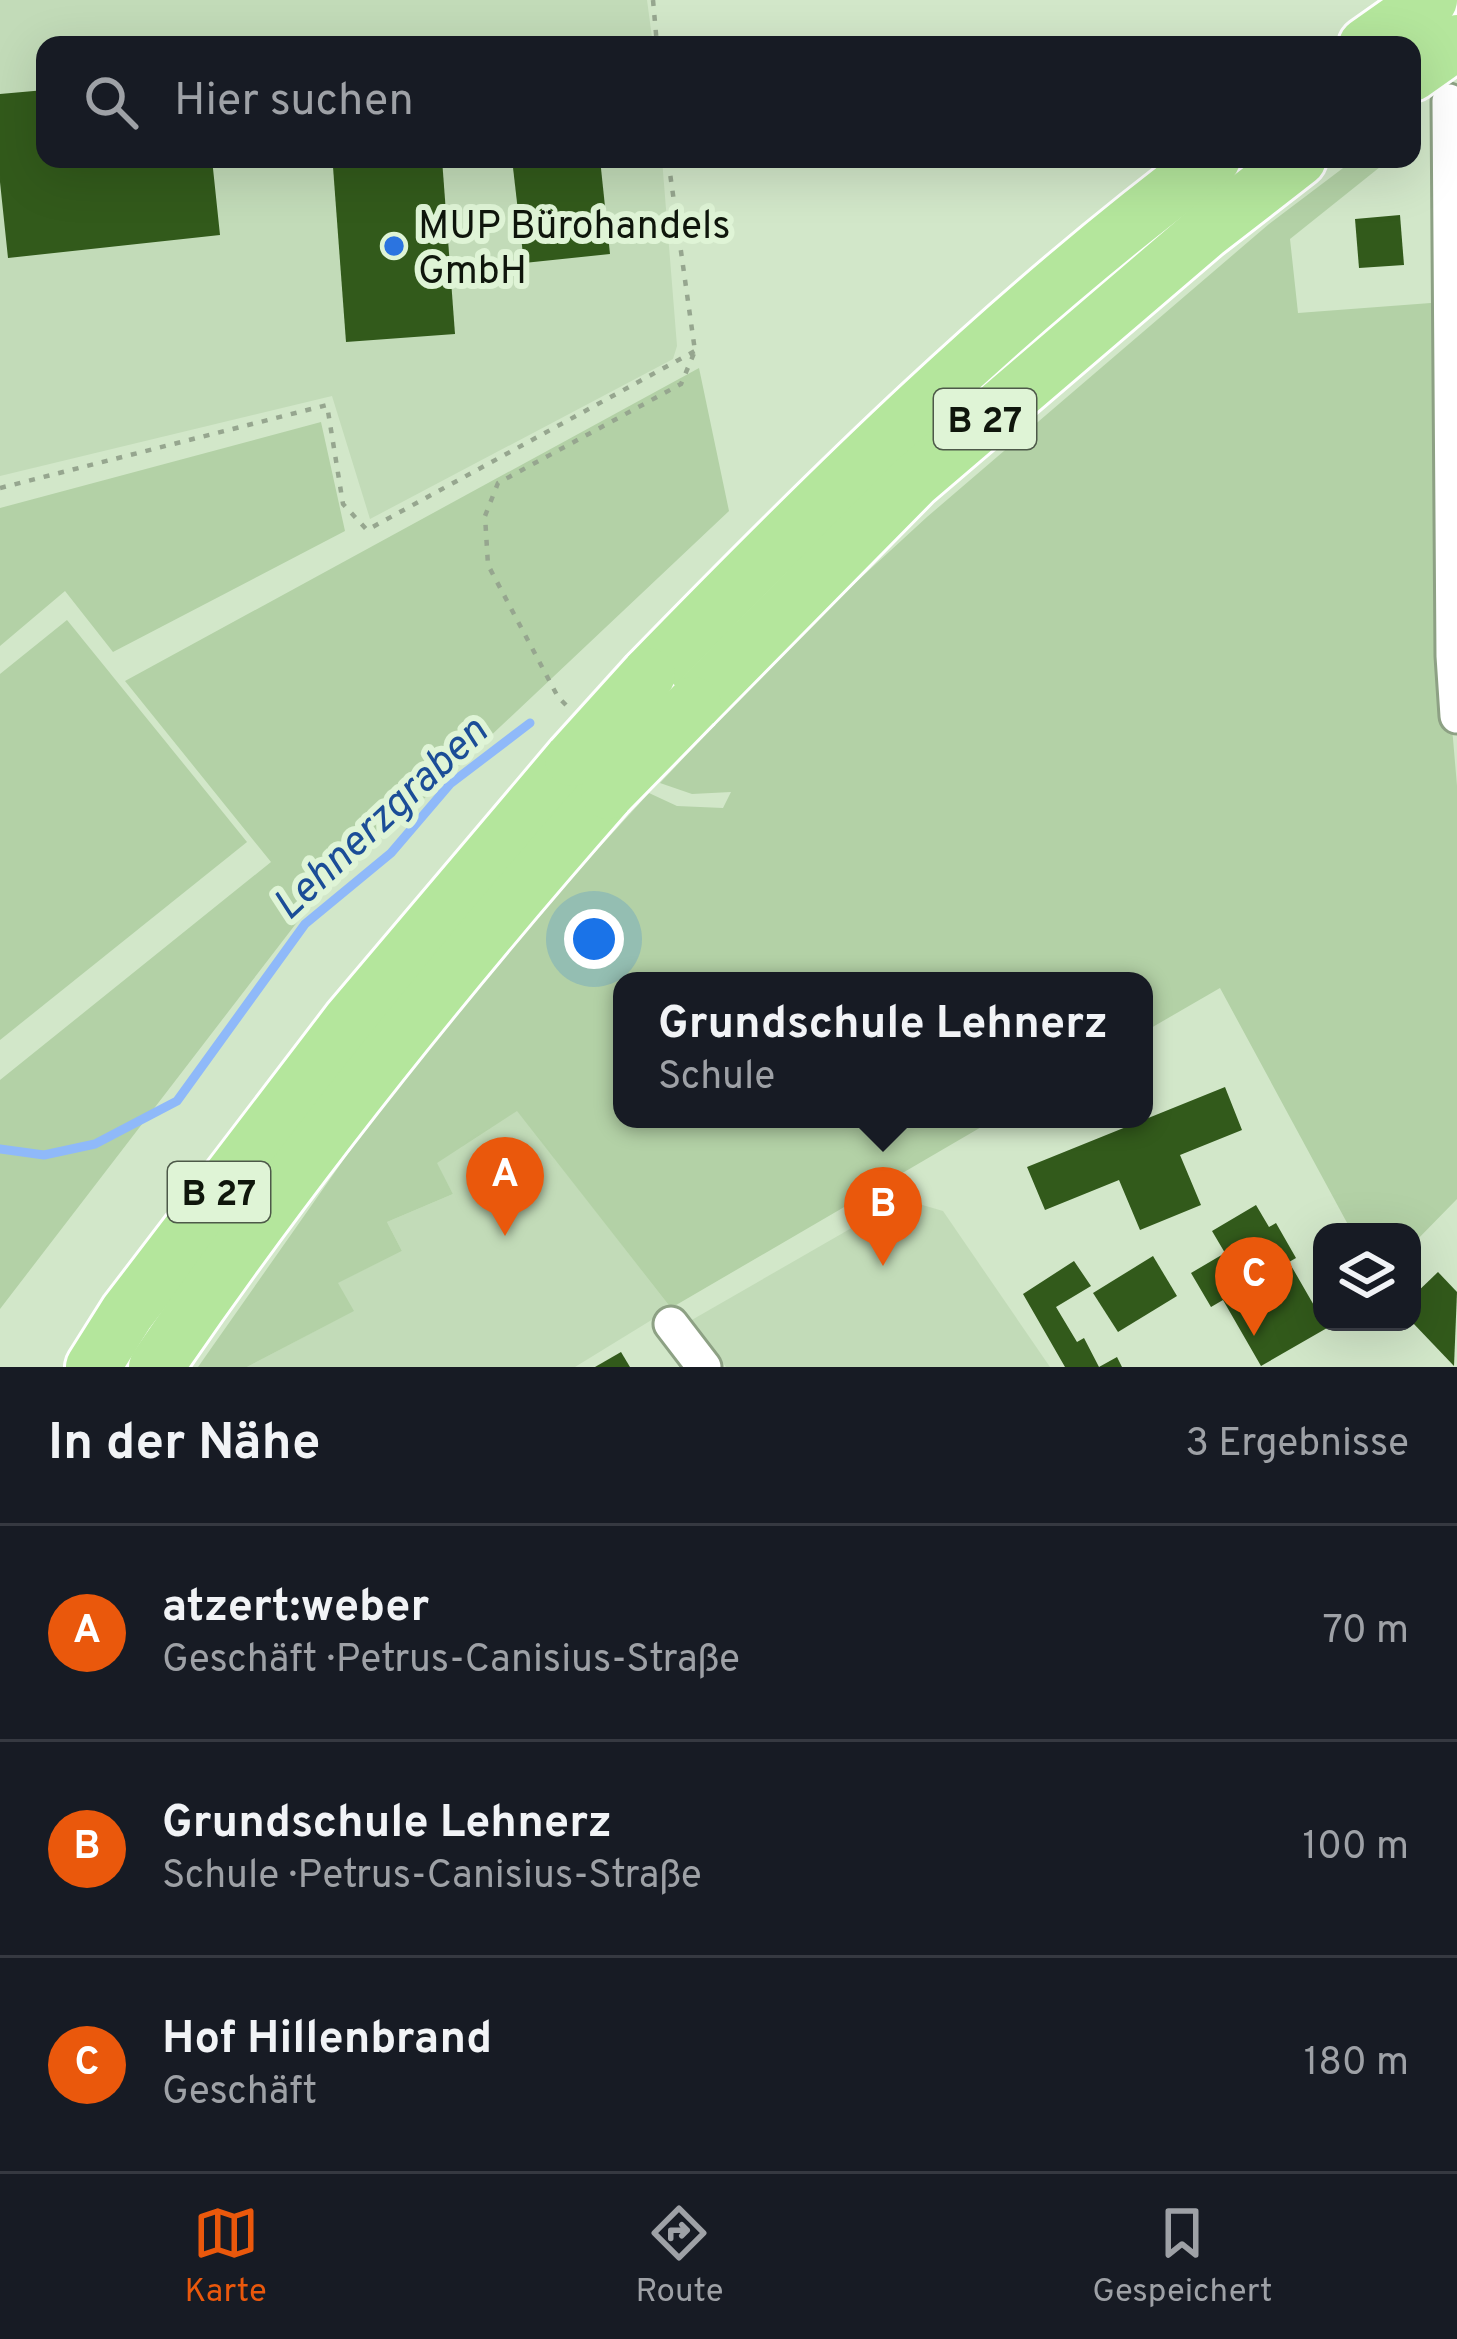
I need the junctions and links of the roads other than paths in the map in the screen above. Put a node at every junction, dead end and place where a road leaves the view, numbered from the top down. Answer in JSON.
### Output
{"nodes":[{"id":1,"x":1430,"y":0,"type":"edge"},
{"id":2,"x":1379,"y":36,"type":"edge"},
{"id":3,"x":1457,"y":42,"type":"edge"},
{"id":4,"x":1430,"y":87,"type":"edge"},
{"id":5,"x":1202,"y":168,"type":"edge"},
{"id":6,"x":1287,"y":168,"type":"edge"},
{"id":7,"x":1457,"y":716,"type":"edge"},
{"id":8,"x":590,"y":776,"type":"junction"},
{"id":9,"x":671,"y":1324,"type":"dead end"},
{"id":10,"x":93,"y":1367,"type":"edge"},
{"id":11,"x":156,"y":1367,"type":"edge"},
{"id":12,"x":704,"y":1367,"type":"edge"}],
"edges":[{"from":1,"to":2,"type":"highway"},
{"from":3,"to":4,"type":"highway"},
{"from":4,"to":7,"type":"street"},
{"from":5,"to":8,"type":"highway","number":"B 27","bridge":true},
{"from":6,"to":8,"type":"highway","number":"B 27","bridge":true},
{"from":8,"to":10,"type":"highway","number":"B 27"},
{"from":8,"to":11,"type":"highway","number":"B 27"},
{"from":9,"to":12,"type":"street"}]}
